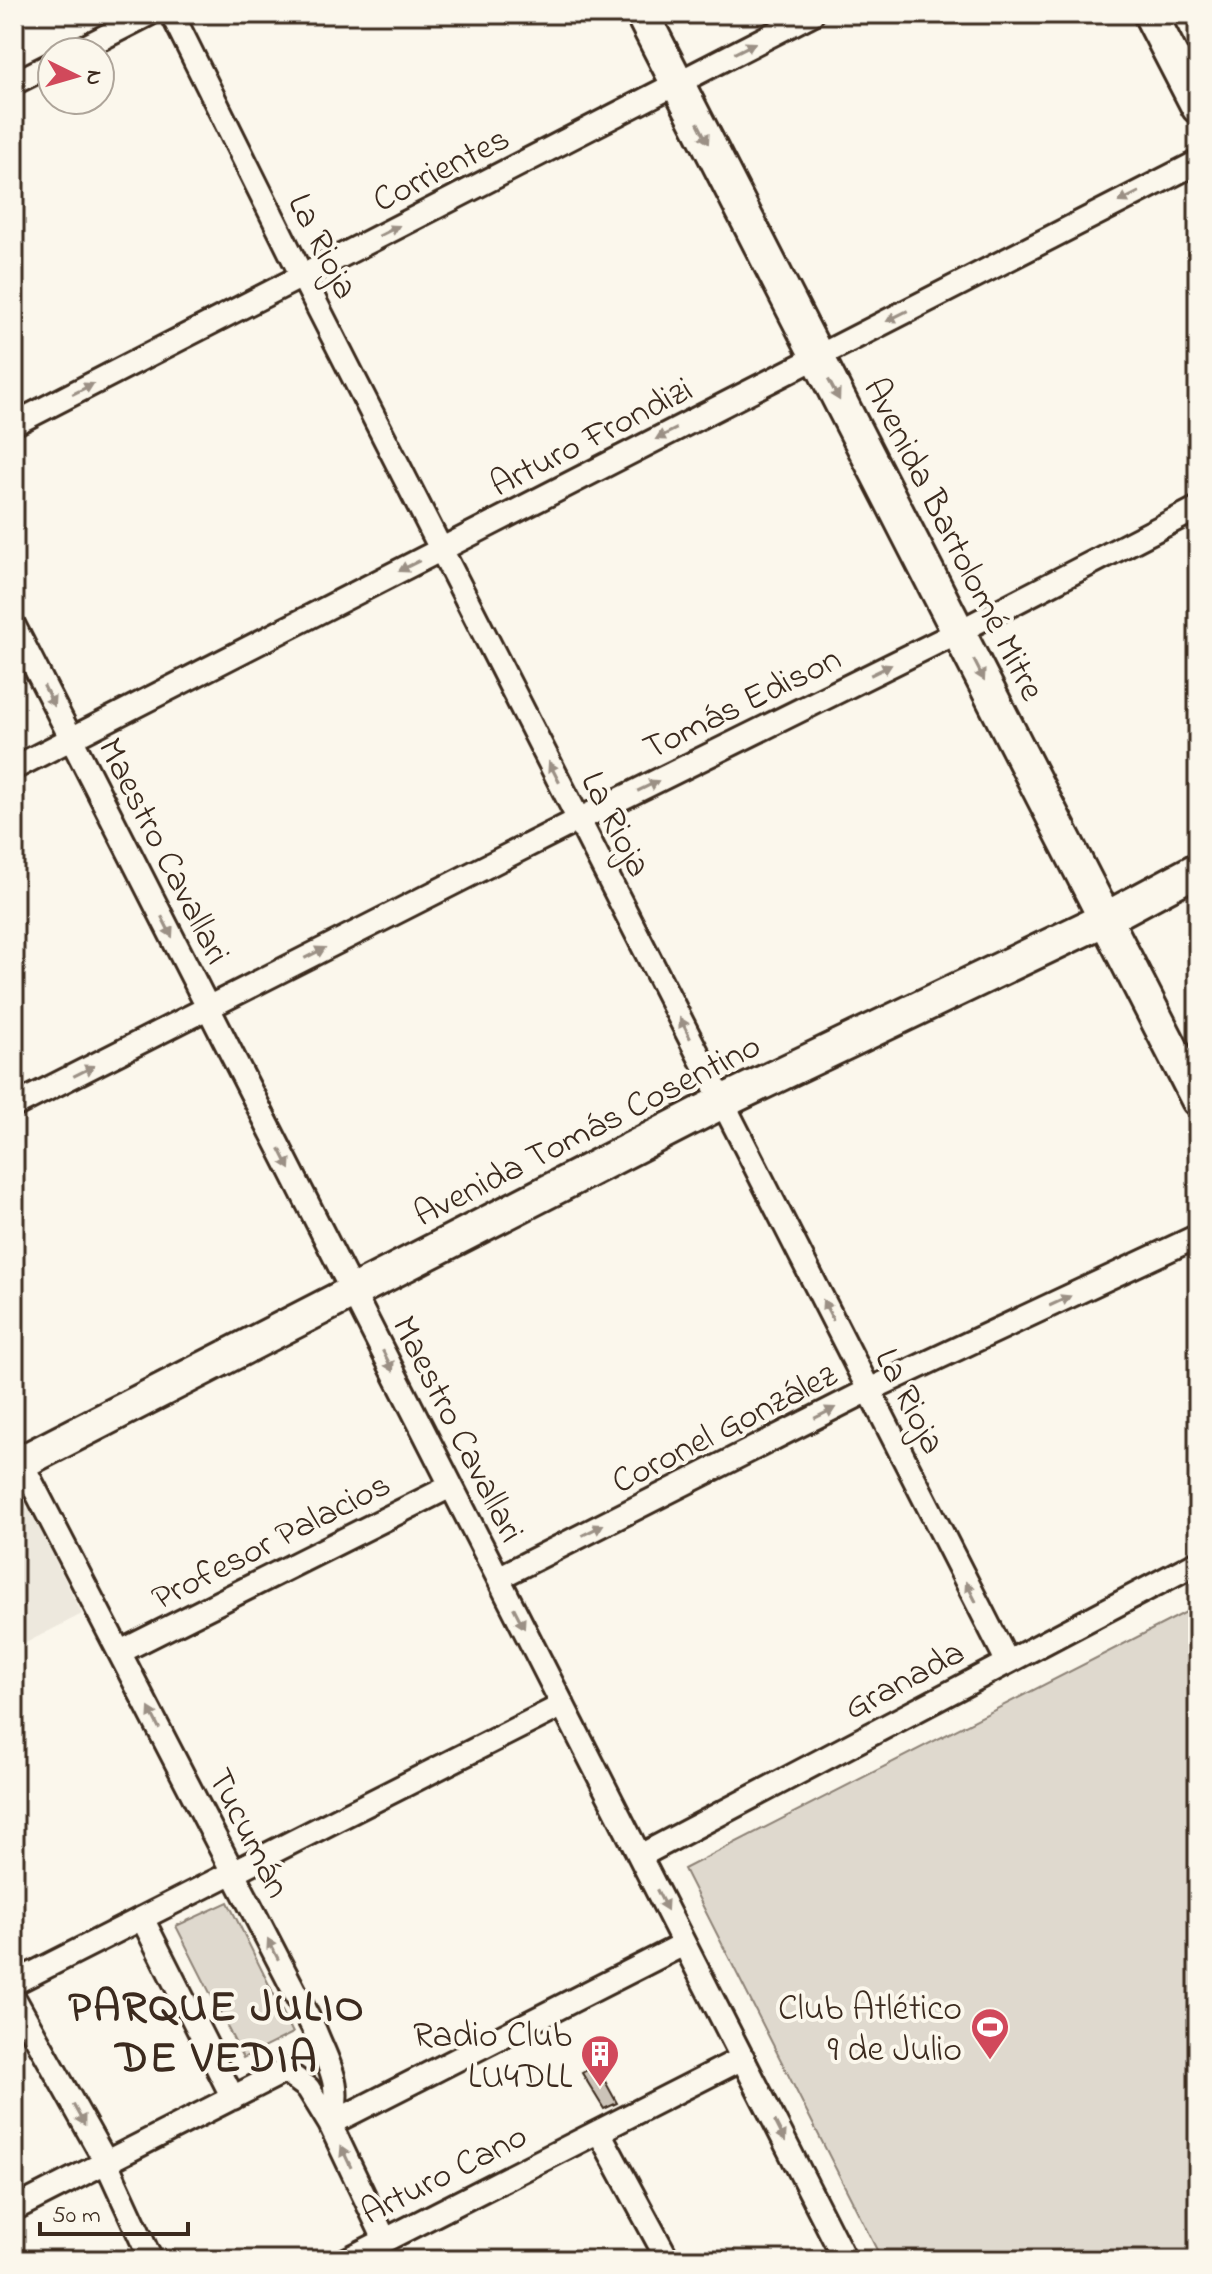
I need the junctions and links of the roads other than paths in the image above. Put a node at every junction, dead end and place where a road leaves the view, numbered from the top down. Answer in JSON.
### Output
{"nodes":[{"id":1,"x":149,"y":14,"type":"edge"},
{"id":2,"x":172,"y":14,"type":"edge"},
{"id":3,"x":642,"y":14,"type":"edge"},
{"id":4,"x":812,"y":14,"type":"edge"},
{"id":5,"x":1150,"y":14,"type":"edge"},
{"id":6,"x":106,"y":36,"type":"edge"},
{"id":7,"x":36,"y":72,"type":"edge"},
{"id":8,"x":14,"y":83,"type":"edge"},
{"id":9,"x":678,"y":83,"type":"junction"},
{"id":10,"x":1198,"y":107,"type":"edge"},
{"id":11,"x":1198,"y":162,"type":"edge"},
{"id":12,"x":302,"y":276,"type":"junction"},
{"id":13,"x":816,"y":357,"type":"junction"},
{"id":14,"x":14,"y":424,"type":"edge"},
{"id":15,"x":1198,"y":508,"type":"edge"},
{"id":16,"x":441,"y":550,"type":"junction"},
{"id":17,"x":14,"y":626,"type":"edge"},
{"id":18,"x":960,"y":631,"type":"junction"},
{"id":19,"x":71,"y":739,"type":"junction"},
{"id":20,"x":14,"y":768,"type":"edge"},
{"id":21,"x":578,"y":820,"type":"junction"},
{"id":22,"x":1198,"y":869,"type":"edge"},
{"id":23,"x":1105,"y":919,"type":"junction"},
{"id":24,"x":208,"y":1008,"type":"junction"},
{"id":25,"x":1198,"y":1100,"type":"edge"},
{"id":26,"x":722,"y":1102,"type":"junction"},
{"id":27,"x":14,"y":1106,"type":"edge"},
{"id":28,"x":1198,"y":1236,"type":"edge"},
{"id":29,"x":353,"y":1292,"type":"junction"},
{"id":30,"x":869,"y":1390,"type":"junction"},
{"id":31,"x":18,"y":1464,"type":"edge"},
{"id":32,"x":451,"y":1486,"type":"junction"},
{"id":33,"x":1198,"y":1562,"type":"edge"},
{"id":34,"x":498,"y":1578,"type":"junction"},
{"id":35,"x":120,"y":1652,"type":"junction"},
{"id":36,"x":1007,"y":1661,"type":"junction"},
{"id":37,"x":563,"y":1705,"type":"junction"},
{"id":38,"x":640,"y":1856,"type":"junction"},
{"id":39,"x":233,"y":1872,"type":"junction"},
{"id":40,"x":142,"y":1918,"type":"junction"},
{"id":41,"x":684,"y":1944,"type":"junction"},
{"id":42,"x":14,"y":1983,"type":"edge"},
{"id":43,"x":14,"y":1998,"type":"edge"},
{"id":44,"x":743,"y":2058,"type":"junction"},
{"id":45,"x":233,"y":2098,"type":"junction"},
{"id":46,"x":330,"y":2124,"type":"junction"},
{"id":47,"x":599,"y":2132,"type":"junction"},
{"id":48,"x":107,"y":2164,"type":"junction"},
{"id":49,"x":14,"y":2209,"type":"edge"},
{"id":50,"x":385,"y":2240,"type":"junction"},
{"id":51,"x":151,"y":2260,"type":"edge"},
{"id":52,"x":346,"y":2260,"type":"edge"},
{"id":53,"x":668,"y":2260,"type":"edge"},
{"id":54,"x":845,"y":2260,"type":"edge"}],
"edges":[{"from":1,"to":6,"type":"street"},
{"from":2,"to":12,"type":"street","name":"La Rioja"},
{"from":3,"to":9,"type":"main road","name":"Avenida Bartolomé Mitre"},
{"from":9,"to":4,"type":"street","name":"Corrientes","one_way":true},
{"from":5,"to":10,"type":"main road"},
{"from":7,"to":8,"type":"street"},
{"from":12,"to":9,"type":"street","name":"Corrientes","one_way":true},
{"from":9,"to":13,"type":"main road","name":"Avenida Bartolomé Mitre","one_way":true},
{"from":11,"to":13,"type":"street","name":"Arturo Frondizi","one_way":true},
{"from":14,"to":12,"type":"street","name":"Corrientes","one_way":true},
{"from":12,"to":16,"type":"street","name":"La Rioja"},
{"from":13,"to":16,"type":"street","name":"Arturo Frondizi","one_way":true},
{"from":13,"to":18,"type":"main road","name":"Avenida Bartolomé Mitre","one_way":true},
{"from":15,"to":18,"type":"street","name":"Tomás Edison"},
{"from":16,"to":19,"type":"street","name":"Arturo Frondizi","one_way":true},
{"from":21,"to":16,"type":"street","name":"La Rioja","one_way":true},
{"from":17,"to":19,"type":"street","name":"Maestro Cavallari","one_way":true},
{"from":21,"to":18,"type":"street","name":"Tomás Edison","one_way":true},
{"from":18,"to":23,"type":"main road","name":"Avenida Bartolomé Mitre","one_way":true},
{"from":19,"to":20,"type":"street","name":"Arturo Frondizi"},
{"from":19,"to":24,"type":"street","name":"Maestro Cavallari","one_way":true},
{"from":24,"to":21,"type":"street","name":"Tomás Edison","one_way":true},
{"from":26,"to":21,"type":"street","name":"La Rioja","one_way":true},
{"from":22,"to":23,"type":"main road","name":"Avenida Tomás Cosentino"},
{"from":23,"to":25,"type":"main road","name":"Avenida Bartolomé Mitre"},
{"from":23,"to":26,"type":"main road","name":"Avenida Tomás Cosentino"},
{"from":27,"to":24,"type":"street","name":"Tomás Edison","one_way":true},
{"from":24,"to":29,"type":"street","name":"Maestro Cavallari","one_way":true},
{"from":26,"to":29,"type":"main road","name":"Avenida Tomás Cosentino"},
{"from":30,"to":26,"type":"street","name":"La Rioja","one_way":true},
{"from":30,"to":28,"type":"street","name":"Coronel González","one_way":true},
{"from":29,"to":31,"type":"main road","name":"Avenida Tomás Cosentino"},
{"from":29,"to":32,"type":"street","name":"Maestro Cavallari","one_way":true},
{"from":34,"to":30,"type":"street","name":"Coronel González","one_way":true},
{"from":36,"to":30,"type":"street","name":"La Rioja","one_way":true},
{"from":31,"to":35,"type":"street","name":"Tucumán"},
{"from":32,"to":34,"type":"street","name":"Maestro Cavallari"},
{"from":32,"to":35,"type":"street","name":"Profesor Palacios"},
{"from":33,"to":36,"type":"street","name":"Granada"},
{"from":34,"to":37,"type":"street","name":"Maestro Cavallari","one_way":true},
{"from":39,"to":35,"type":"street","name":"Tucumán","one_way":true},
{"from":36,"to":38,"type":"street","name":"Granada"},
{"from":37,"to":38,"type":"street","name":"Maestro Cavallari"},
{"from":37,"to":39,"type":"street"},
{"from":38,"to":41,"type":"street","name":"Maestro Cavallari","one_way":true},
{"from":39,"to":40,"type":"street"},
{"from":46,"to":39,"type":"street","name":"Tucumán","one_way":true},
{"from":40,"to":42,"type":"street"},
{"from":40,"to":45,"type":"street"},
{"from":41,"to":44,"type":"street","name":"Maestro Cavallari"},
{"from":41,"to":46,"type":"street"},
{"from":43,"to":48,"type":"street","one_way":true},
{"from":44,"to":47,"type":"street","name":"Arturo Cano"},
{"from":44,"to":54,"type":"street","name":"Maestro Cavallari","one_way":true},
{"from":45,"to":46,"type":"street"},
{"from":45,"to":48,"type":"street"},
{"from":50,"to":46,"type":"street","one_way":true},
{"from":47,"to":50,"type":"street","name":"Arturo Cano"},
{"from":47,"to":53,"type":"street"},
{"from":48,"to":49,"type":"street"},
{"from":48,"to":51,"type":"street"},
{"from":50,"to":52,"type":"street","name":"Arturo Cano"}]}
